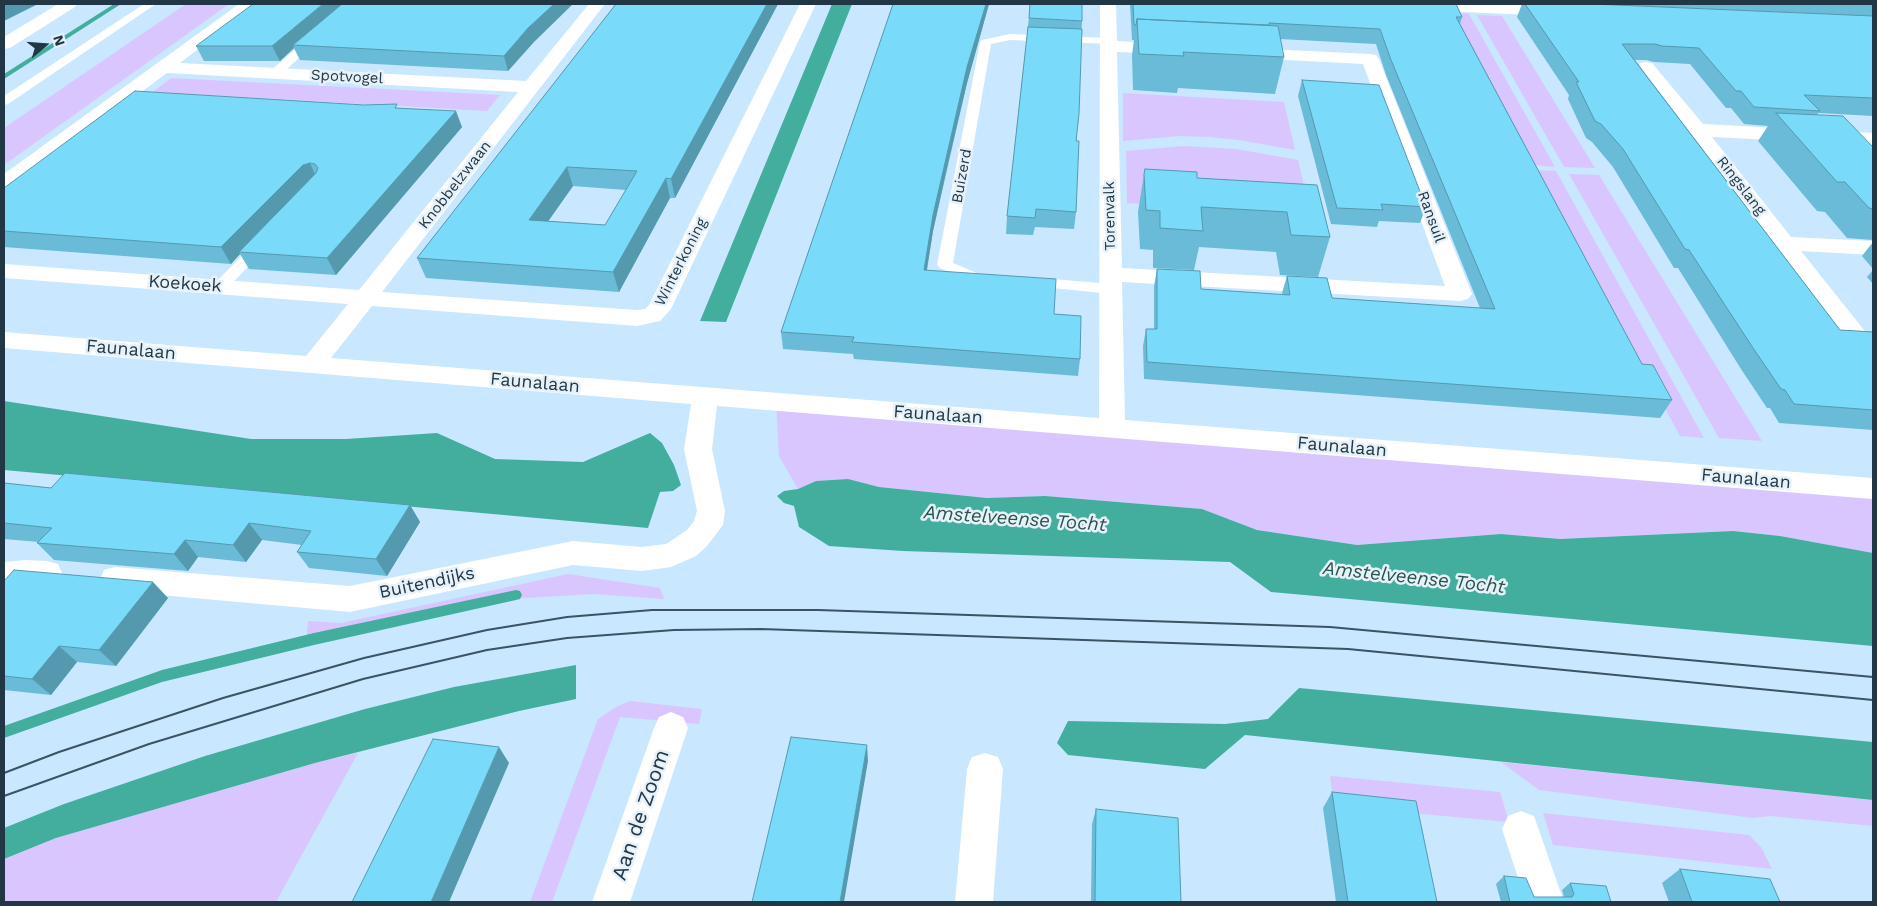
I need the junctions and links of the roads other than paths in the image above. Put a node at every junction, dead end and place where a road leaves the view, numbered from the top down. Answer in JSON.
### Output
{"nodes":[{"id":1,"x":68,"y":4,"type":"edge"},
{"id":2,"x":151,"y":4,"type":"edge"},
{"id":3,"x":249,"y":4,"type":"edge"},
{"id":4,"x":597,"y":4,"type":"edge"},
{"id":5,"x":808,"y":4,"type":"edge"},
{"id":6,"x":1108,"y":4,"type":"edge"},
{"id":7,"x":1393,"y":4,"type":"edge"},
{"id":8,"x":1569,"y":12,"type":"edge"},
{"id":9,"x":323,"y":31,"type":"edge"},
{"id":10,"x":4,"y":44,"type":"edge"},
{"id":11,"x":1108,"y":44,"type":"junction"},
{"id":12,"x":1186,"y":50,"type":"edge"},
{"id":13,"x":1224,"y":52,"type":"edge"},
{"id":14,"x":162,"y":67,"type":"junction"},
{"id":15,"x":1646,"y":67,"type":"dead end"},
{"id":16,"x":274,"y":74,"type":"junction"},
{"id":17,"x":532,"y":87,"type":"junction"},
{"id":18,"x":4,"y":101,"type":"edge"},
{"id":19,"x":1697,"y":130,"type":"junction"},
{"id":20,"x":1873,"y":139,"type":"edge"},
{"id":21,"x":4,"y":184,"type":"edge"},
{"id":22,"x":272,"y":233,"type":"edge"},
{"id":23,"x":1784,"y":243,"type":"junction"},
{"id":24,"x":1873,"y":248,"type":"edge"},
{"id":25,"x":4,"y":271,"type":"edge"},
{"id":26,"x":1002,"y":280,"type":"edge"},
{"id":27,"x":1111,"y":281,"type":"junction"},
{"id":28,"x":1020,"y":282,"type":"edge"},
{"id":29,"x":220,"y":287,"type":"junction"},
{"id":30,"x":366,"y":297,"type":"junction"},
{"id":31,"x":4,"y":340,"type":"edge"},
{"id":32,"x":1859,"y":341,"type":"edge"},
{"id":33,"x":312,"y":365,"type":"junction"},
{"id":34,"x":704,"y":396,"type":"junction"},
{"id":35,"x":1112,"y":428,"type":"junction"},
{"id":36,"x":1873,"y":489,"type":"edge"},
{"id":37,"x":4,"y":574,"type":"edge"},
{"id":38,"x":671,"y":728,"type":"dead end"},
{"id":39,"x":985,"y":769,"type":"dead end"},
{"id":40,"x":1521,"y":829,"type":"dead end"},
{"id":41,"x":611,"y":902,"type":"edge"},
{"id":42,"x":974,"y":902,"type":"edge"},
{"id":43,"x":1546,"y":902,"type":"edge"}],
"edges":[{"from":1,"to":10,"type":"street"},
{"from":2,"to":18,"type":"lane"},
{"from":3,"to":14,"type":"street"},
{"from":4,"to":17,"type":"street","name":"Knobbelzwaan"},
{"from":5,"to":30,"type":"street","name":"Winterkoning"},
{"from":6,"to":11,"type":"street","name":"Torenvalk"},
{"from":7,"to":8,"type":"street"},
{"from":9,"to":16,"type":"lane"},
{"from":11,"to":12,"type":"street"},
{"from":11,"to":26,"type":"lane","name":"Buizerd"},
{"from":11,"to":27,"type":"street","name":"Torenvalk"},
{"from":13,"to":27,"type":"street","name":"Ransuil"},
{"from":14,"to":16,"type":"street","name":"Spotvogel"},
{"from":14,"to":21,"type":"street"},
{"from":15,"to":19,"type":"street","name":"Ringslang"},
{"from":16,"to":17,"type":"street","name":"Spotvogel"},
{"from":17,"to":30,"type":"street","name":"Knobbelzwaan"},
{"from":19,"to":20,"type":"street","name":"Ringslang"},
{"from":19,"to":23,"type":"street","name":"Ringslang"},
{"from":22,"to":29,"type":"lane"},
{"from":23,"to":24,"type":"street"},
{"from":23,"to":32,"type":"street","name":"Ringslang"},
{"from":25,"to":29,"type":"street","name":"Koekoek"},
{"from":27,"to":28,"type":"lane"},
{"from":27,"to":35,"type":"street","name":"Torenvalk"},
{"from":29,"to":30,"type":"street","name":"Koekoek"},
{"from":30,"to":33,"type":"street","name":"Knobbelzwaan"},
{"from":31,"to":33,"type":"street","name":"Faunalaan"},
{"from":33,"to":34,"type":"street","name":"Faunalaan"},
{"from":34,"to":35,"type":"street","name":"Faunalaan"},
{"from":34,"to":37,"type":"street","name":"Buitendijks"},
{"from":35,"to":36,"type":"street","name":"Faunalaan"},
{"from":38,"to":41,"type":"street","name":"Aan de Zoom"},
{"from":39,"to":42,"type":"street"},
{"from":40,"to":43,"type":"street"}]}
